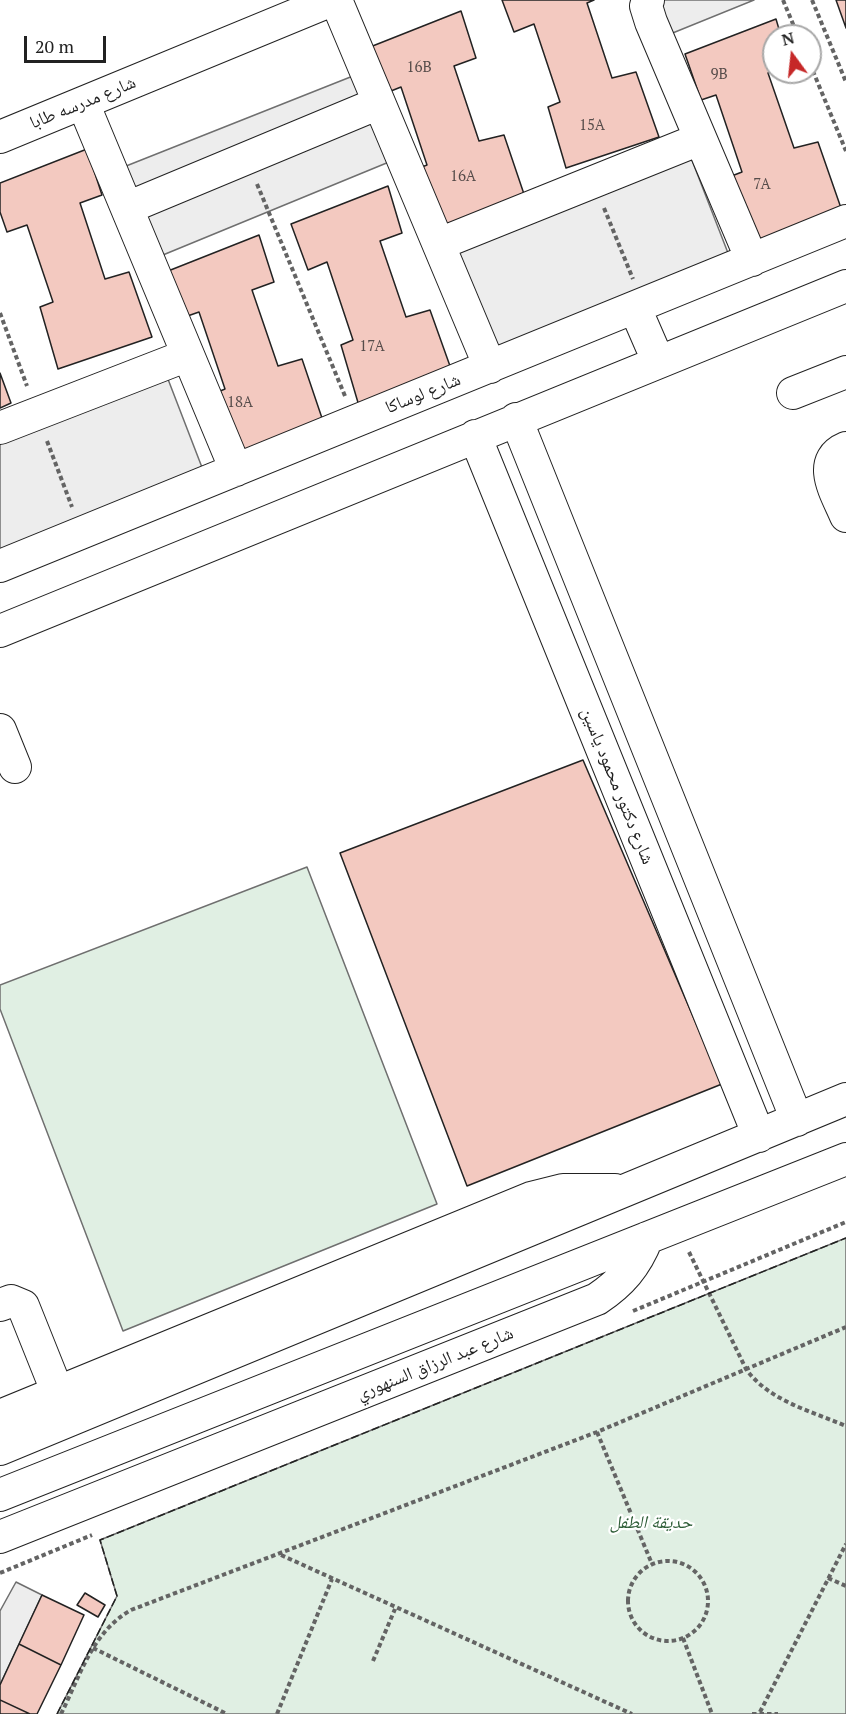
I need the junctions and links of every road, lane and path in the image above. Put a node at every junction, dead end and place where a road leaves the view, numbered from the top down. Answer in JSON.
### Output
{"nodes":[{"id":1,"x":334,"y":0,"type":"edge"},
{"id":2,"x":648,"y":0,"type":"edge"},
{"id":3,"x":783,"y":0,"type":"edge"},
{"id":4,"x":812,"y":0,"type":"edge"},
{"id":5,"x":793,"y":24,"type":"edge"},
{"id":6,"x":846,"y":82,"type":"edge"},
{"id":7,"x":818,"y":84,"type":"edge"},
{"id":8,"x":83,"y":103,"type":"junction"},
{"id":9,"x":379,"y":103,"type":"junction"},
{"id":10,"x":0,"y":137,"type":"edge"},
{"id":11,"x":700,"y":139,"type":"junction"},
{"id":12,"x":846,"y":151,"type":"edge"},
{"id":13,"x":246,"y":159,"type":"junction"},
{"id":14,"x":594,"y":182,"type":"junction"},
{"id":15,"x":127,"y":208,"type":"junction"},
{"id":16,"x":846,"y":221,"type":"edge"},
{"id":17,"x":439,"y":244,"type":"junction"},
{"id":18,"x":752,"y":260,"type":"junction"},
{"id":19,"x":846,"y":286,"type":"edge"},
{"id":20,"x":640,"y":306,"type":"junction"},
{"id":21,"x":188,"y":355,"type":"junction"},
{"id":22,"x":658,"y":361,"type":"junction"},
{"id":23,"x":490,"y":367,"type":"junction"},
{"id":24,"x":846,"y":372,"type":"edge"},
{"id":25,"x":793,"y":393,"type":"dead end"},
{"id":26,"x":516,"y":419,"type":"junction"},
{"id":27,"x":356,"y":422,"type":"junction"},
{"id":28,"x":0,"y":428,"type":"edge"},
{"id":29,"x":475,"y":436,"type":"junction"},
{"id":30,"x":846,"y":448,"type":"edge"},
{"id":31,"x":236,"y":470,"type":"junction"},
{"id":32,"x":846,"y":516,"type":"edge"},
{"id":33,"x":0,"y":566,"type":"edge"},
{"id":34,"x":0,"y":631,"type":"edge"},
{"id":35,"x":0,"y":730,"type":"edge"},
{"id":36,"x":15,"y":767,"type":"dead end"},
{"id":37,"x":846,"y":1099,"type":"edge"},
{"id":38,"x":797,"y":1120,"type":"junction"},
{"id":39,"x":759,"y":1136,"type":"junction"},
{"id":40,"x":846,"y":1160,"type":"edge"},
{"id":41,"x":628,"y":1191,"type":"junction"},
{"id":42,"x":677,"y":1227,"type":"junction"},
{"id":43,"x":647,"y":1238,"type":"junction"},
{"id":44,"x":0,"y":1305,"type":"edge"},
{"id":45,"x":846,"y":1327,"type":"edge"},
{"id":46,"x":746,"y":1369,"type":"junction"},
{"id":47,"x":57,"y":1391,"type":"junction"},
{"id":48,"x":0,"y":1416,"type":"edge"},
{"id":49,"x":846,"y":1426,"type":"edge"},
{"id":50,"x":597,"y":1432,"type":"junction"},
{"id":51,"x":0,"y":1449,"type":"edge"},
{"id":52,"x":0,"y":1495,"type":"edge"},
{"id":53,"x":0,"y":1537,"type":"edge"},
{"id":54,"x":846,"y":1544,"type":"edge"},
{"id":55,"x":280,"y":1554,"type":"junction"},
{"id":56,"x":652,"y":1564,"type":"junction"},
{"id":57,"x":828,"y":1578,"type":"junction"},
{"id":58,"x":332,"y":1579,"type":"junction"},
{"id":59,"x":846,"y":1586,"type":"edge"},
{"id":60,"x":395,"y":1609,"type":"junction"},
{"id":61,"x":683,"y":1638,"type":"junction"},
{"id":62,"x":93,"y":1648,"type":"junction"},
{"id":63,"x":373,"y":1661,"type":"dead end"},
{"id":64,"x":760,"y":1712,"type":"junction"},
{"id":65,"x":61,"y":1714,"type":"edge"},
{"id":66,"x":227,"y":1714,"type":"edge"},
{"id":67,"x":277,"y":1714,"type":"edge"},
{"id":68,"x":632,"y":1714,"type":"edge"},
{"id":69,"x":712,"y":1714,"type":"edge"},
{"id":70,"x":752,"y":1714,"type":"edge"},
{"id":71,"x":778,"y":1714,"type":"edge"}],
"edges":[{"from":1,"to":8,"type":"street","name":"شارع مدرسه طابا"},
{"from":1,"to":9,"type":"street"},
{"from":2,"to":11,"type":"street"},
{"from":3,"to":5,"type":"path"},
{"from":4,"to":6,"type":"path"},
{"from":7,"to":12,"type":"path"},
{"from":8,"to":10,"type":"street","name":"شارع مدرسه طابا"},
{"from":8,"to":15,"type":"street"},
{"from":9,"to":13,"type":"street"},
{"from":9,"to":17,"type":"street"},
{"from":11,"to":14,"type":"street"},
{"from":11,"to":18,"type":"street"},
{"from":13,"to":15,"type":"street"},
{"from":13,"to":27,"type":"path"},
{"from":14,"to":17,"type":"street"},
{"from":14,"to":20,"type":"path"},
{"from":15,"to":21,"type":"street"},
{"from":16,"to":18,"type":"street","name":"شارع لوساكا"},
{"from":17,"to":23,"type":"street"},
{"from":18,"to":20,"type":"street","name":"شارع لوساكا"},
{"from":19,"to":22,"type":"street"},
{"from":20,"to":22,"type":"street"},
{"from":20,"to":23,"type":"street","name":"شارع لوساكا"},
{"from":21,"to":28,"type":"street"},
{"from":21,"to":31,"type":"street"},
{"from":22,"to":26,"type":"street"},
{"from":23,"to":27,"type":"street","name":"شارع لوساكا"},
{"from":24,"to":25,"type":"street"},
{"from":26,"to":29,"type":"street"},
{"from":26,"to":38,"type":"street"},
{"from":27,"to":31,"type":"street","name":"شارع لوساكا"},
{"from":29,"to":34,"type":"street"},
{"from":29,"to":39,"type":"street","name":"شارع دكتور محمود ياسين"},
{"from":30,"to":32,"type":"street"},
{"from":31,"to":33,"type":"street","name":"شارع لوساكا"},
{"from":35,"to":36,"type":"street"},
{"from":37,"to":38,"type":"street"},
{"from":38,"to":39,"type":"street"},
{"from":39,"to":41,"type":"street"},
{"from":40,"to":42,"type":"street"},
{"from":41,"to":47,"type":"street"},
{"from":41,"to":51,"type":"street"},
{"from":42,"to":43,"type":"street"},
{"from":42,"to":46,"type":"path"},
{"from":43,"to":52,"type":"street"},
{"from":43,"to":53,"type":"street","name":"شارع عبد الرزاق السنهوري"},
{"from":44,"to":47,"type":"street"},
{"from":45,"to":46,"type":"path"},
{"from":46,"to":49,"type":"path"},
{"from":46,"to":50,"type":"path"},
{"from":47,"to":48,"type":"street"},
{"from":50,"to":55,"type":"path"},
{"from":50,"to":56,"type":"path"},
{"from":54,"to":57,"type":"path"},
{"from":55,"to":58,"type":"path"},
{"from":55,"to":62,"type":"path"},
{"from":56,"to":61,"type":"path"},
{"from":56,"to":61,"type":"path"},
{"from":57,"to":59,"type":"path"},
{"from":57,"to":64,"type":"path"},
{"from":58,"to":60,"type":"path"},
{"from":58,"to":67,"type":"path"},
{"from":60,"to":63,"type":"path"},
{"from":60,"to":68,"type":"path"},
{"from":61,"to":69,"type":"path"},
{"from":62,"to":65,"type":"path"},
{"from":62,"to":66,"type":"path"},
{"from":64,"to":70,"type":"path"},
{"from":64,"to":71,"type":"path"}]}
